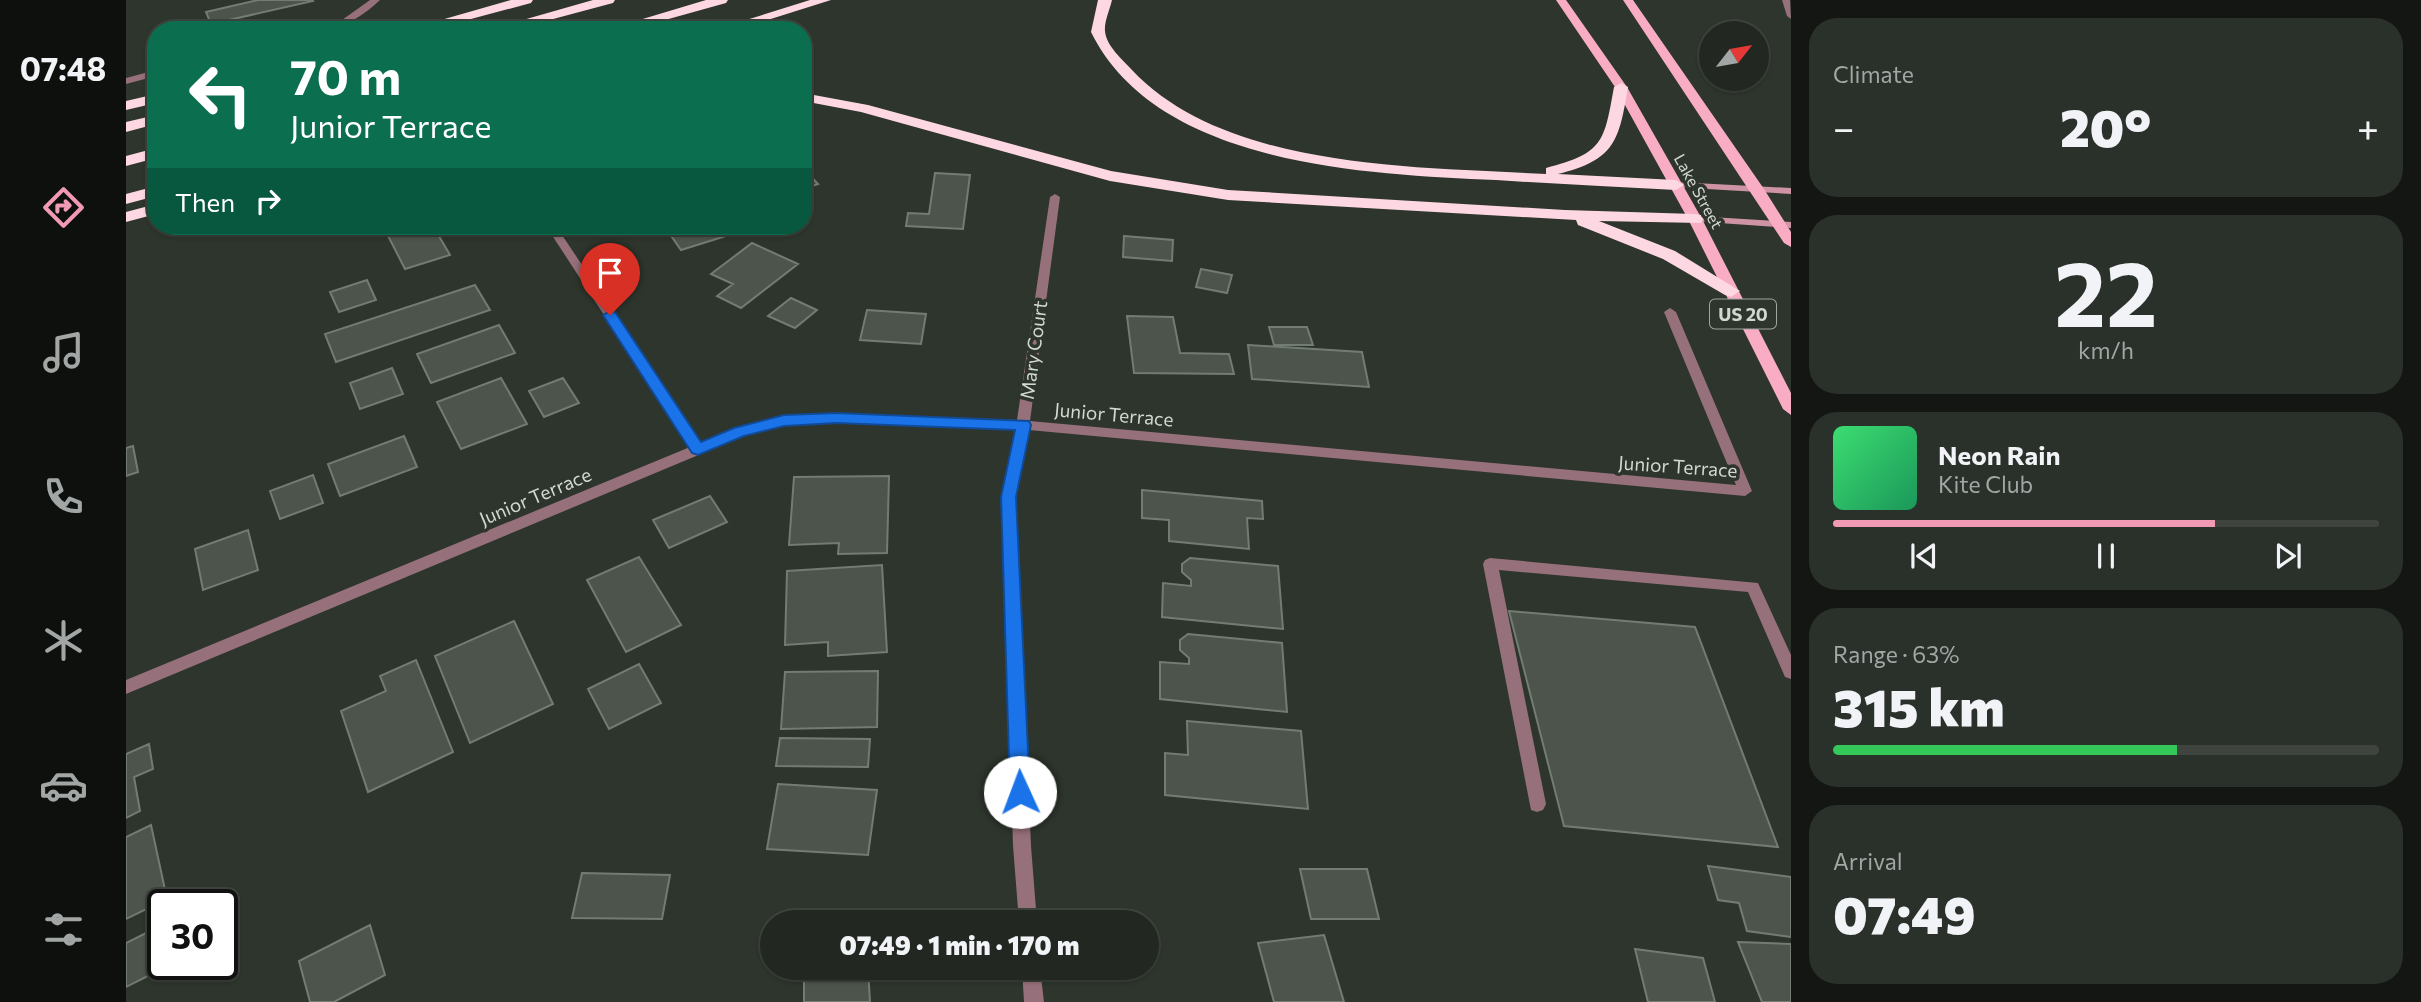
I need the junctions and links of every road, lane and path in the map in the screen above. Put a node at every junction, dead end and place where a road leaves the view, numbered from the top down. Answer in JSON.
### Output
{"nodes":[{"id":1,"x":376,"y":0,"type":"edge"},
{"id":2,"x":506,"y":0,"type":"edge"},
{"id":3,"x":526,"y":0,"type":"edge"},
{"id":4,"x":608,"y":0,"type":"edge"},
{"id":5,"x":721,"y":0,"type":"edge"},
{"id":6,"x":824,"y":0,"type":"edge"},
{"id":7,"x":1105,"y":0,"type":"edge"},
{"id":8,"x":1561,"y":0,"type":"edge"},
{"id":9,"x":1628,"y":0,"type":"edge"},
{"id":10,"x":1786,"y":0,"type":"edge"},
{"id":11,"x":1791,"y":16,"type":"edge"},
{"id":12,"x":346,"y":21,"type":"edge"},
{"id":13,"x":434,"y":21,"type":"edge"},
{"id":14,"x":447,"y":21,"type":"edge"},
{"id":15,"x":529,"y":21,"type":"edge"},
{"id":16,"x":645,"y":21,"type":"edge"},
{"id":17,"x":752,"y":21,"type":"edge"},
{"id":18,"x":147,"y":75,"type":"edge"},
{"id":19,"x":126,"y":81,"type":"edge"},
{"id":20,"x":1621,"y":87,"type":"junction"},
{"id":21,"x":812,"y":99,"type":"edge"},
{"id":22,"x":147,"y":100,"type":"edge"},
{"id":23,"x":126,"y":106,"type":"edge"},
{"id":24,"x":147,"y":121,"type":"edge"},
{"id":25,"x":126,"y":127,"type":"edge"},
{"id":26,"x":147,"y":155,"type":"edge"},
{"id":27,"x":126,"y":161,"type":"edge"},
{"id":28,"x":1529,"y":176,"type":"junction"},
{"id":29,"x":1676,"y":185,"type":"junction"},
{"id":30,"x":1757,"y":189,"type":"junction"},
{"id":31,"x":1791,"y":191,"type":"edge"},
{"id":32,"x":147,"y":193,"type":"edge"},
{"id":33,"x":1055,"y":197,"type":"dead end"},
{"id":34,"x":126,"y":199,"type":"edge"},
{"id":35,"x":147,"y":211,"type":"edge"},
{"id":36,"x":1565,"y":215,"type":"junction"},
{"id":37,"x":126,"y":217,"type":"edge"},
{"id":38,"x":1696,"y":219,"type":"junction"},
{"id":39,"x":1786,"y":225,"type":"edge"},
{"id":40,"x":557,"y":235,"type":"edge"},
{"id":41,"x":1791,"y":243,"type":"edge"},
{"id":42,"x":1731,"y":290,"type":"junction"},
{"id":43,"x":1671,"y":312,"type":"dead end"},
{"id":44,"x":1791,"y":409,"type":"edge"},
{"id":45,"x":1023,"y":425,"type":"junction"},
{"id":46,"x":698,"y":449,"type":"junction"},
{"id":47,"x":1791,"y":672,"type":"edge"},
{"id":48,"x":126,"y":687,"type":"edge"},
{"id":49,"x":1537,"y":804,"type":"dead end"},
{"id":50,"x":1027,"y":910,"type":"edge"},
{"id":51,"x":1032,"y":980,"type":"edge"},
{"id":52,"x":1034,"y":1002,"type":"edge"}],
"edges":[{"from":1,"to":12,"type":"street"},
{"from":2,"to":13,"type":"highway"},
{"from":3,"to":14,"type":"highway"},
{"from":4,"to":15,"type":"highway"},
{"from":5,"to":16,"type":"highway"},
{"from":6,"to":17,"type":"highway"},
{"from":7,"to":28,"type":"highway"},
{"from":8,"to":20,"type":"main road","name":"Lake Street","number":"US 20"},
{"from":9,"to":30,"type":"main road"},
{"from":10,"to":11,"type":"street"},
{"from":18,"to":19,"type":"street"},
{"from":20,"to":28,"type":"highway"},
{"from":20,"to":29,"type":"main road","name":"Lake Street","number":"US 20"},
{"from":21,"to":36,"type":"highway"},
{"from":22,"to":23,"type":"highway"},
{"from":24,"to":25,"type":"highway"},
{"from":26,"to":27,"type":"highway"},
{"from":28,"to":29,"type":"highway"},
{"from":29,"to":30,"type":"main road"},
{"from":29,"to":38,"type":"main road","name":"Lake Street","number":"US 20"},
{"from":30,"to":31,"type":"main road"},
{"from":30,"to":39,"type":"main road"},
{"from":32,"to":34,"type":"highway"},
{"from":33,"to":45,"type":"street","name":"Mary Court"},
{"from":35,"to":37,"type":"highway"},
{"from":36,"to":38,"type":"highway"},
{"from":36,"to":42,"type":"highway"},
{"from":38,"to":39,"type":"main road"},
{"from":38,"to":42,"type":"main road","name":"Lake Street","number":"US 20"},
{"from":39,"to":41,"type":"main road"},
{"from":40,"to":46,"type":"street"},
{"from":42,"to":44,"type":"main road","name":"Lake Street","number":"US 20"},
{"from":43,"to":45,"type":"street","name":"Junior Terrace"},
{"from":45,"to":46,"type":"street","name":"Junior Terrace"},
{"from":45,"to":50,"type":"street","name":"Mary Court"},
{"from":46,"to":48,"type":"street","name":"Junior Terrace"},
{"from":47,"to":49,"type":"street"},
{"from":51,"to":52,"type":"street"}]}
